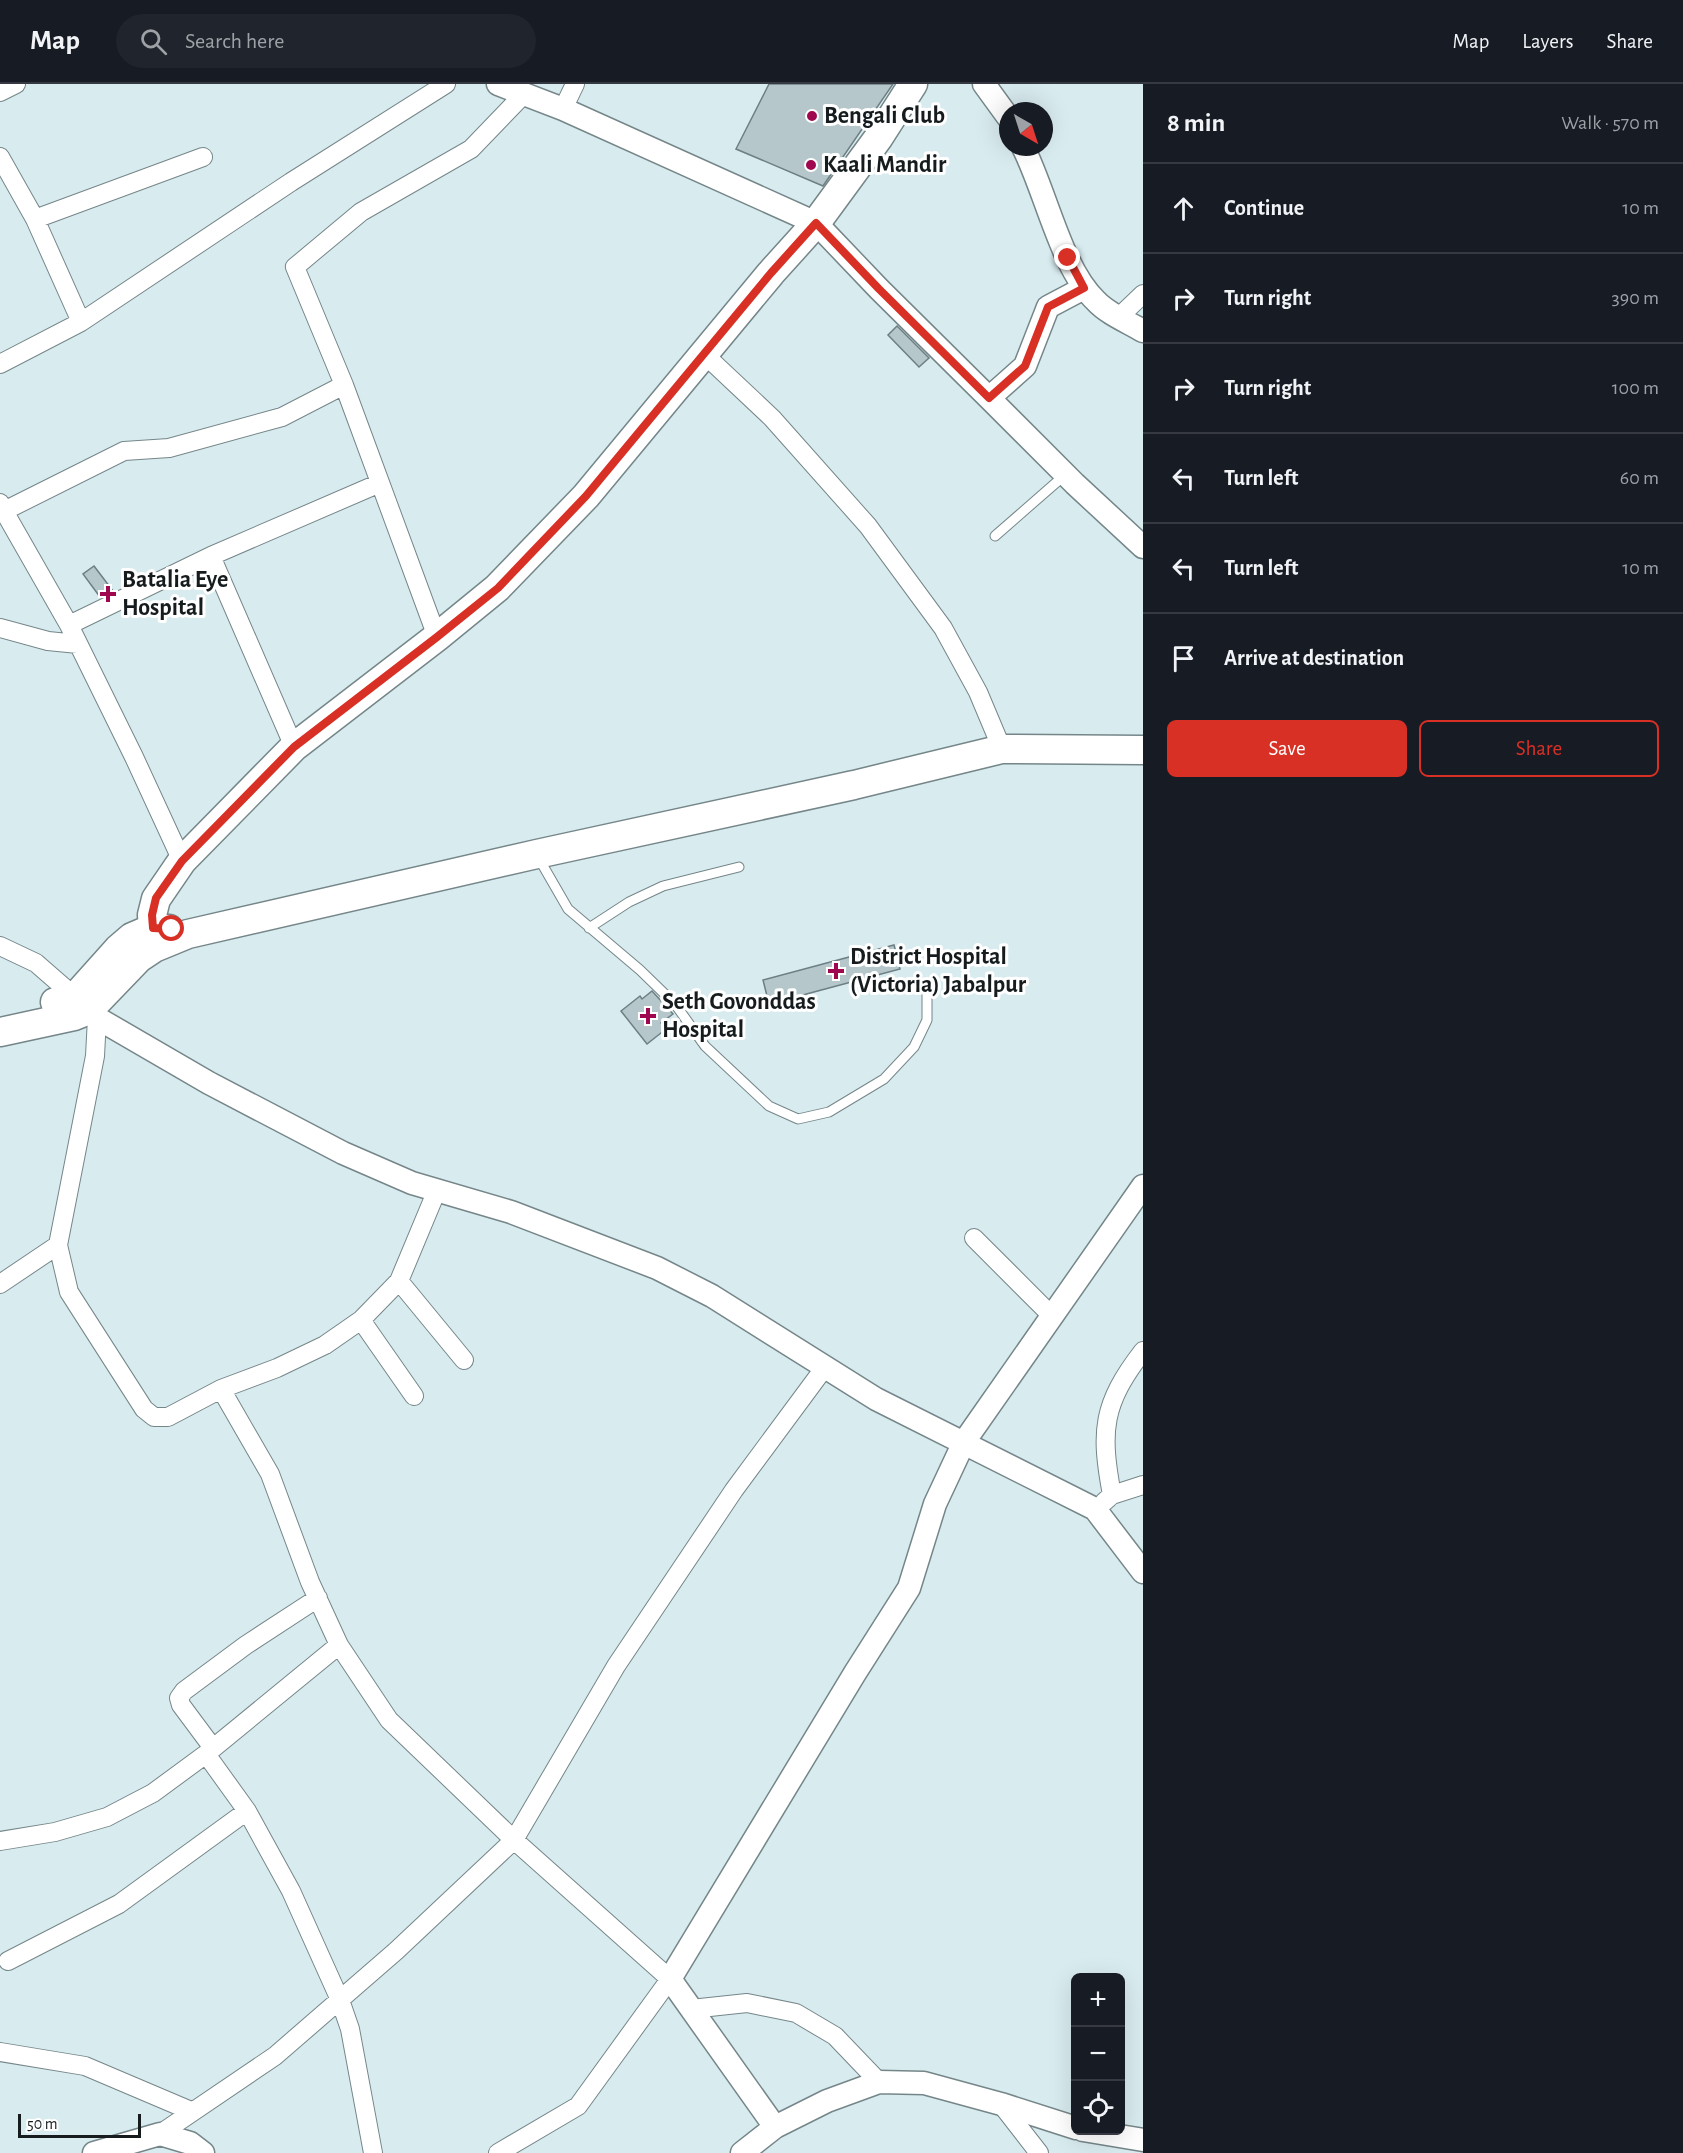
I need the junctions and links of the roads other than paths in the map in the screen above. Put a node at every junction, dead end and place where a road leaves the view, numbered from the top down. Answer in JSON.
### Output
{"nodes":[{"id":1,"x":16,"y":84,"type":"edge"},
{"id":2,"x":446,"y":84,"type":"edge"},
{"id":3,"x":498,"y":84,"type":"edge"},
{"id":4,"x":575,"y":84,"type":"edge"},
{"id":5,"x":913,"y":84,"type":"edge"},
{"id":6,"x":984,"y":84,"type":"edge"},
{"id":7,"x":0,"y":92,"type":"edge"},
{"id":8,"x":524,"y":94,"type":"junction"},
{"id":9,"x":999,"y":105,"type":"edge"},
{"id":10,"x":563,"y":109,"type":"junction"},
{"id":11,"x":1027,"y":156,"type":"edge"},
{"id":12,"x":0,"y":157,"type":"edge"},
{"id":13,"x":203,"y":157,"type":"dead end"},
{"id":14,"x":35,"y":219,"type":"junction"},
{"id":15,"x":816,"y":223,"type":"junction"},
{"id":16,"x":1084,"y":288,"type":"junction"},
{"id":17,"x":1143,"y":294,"type":"edge"},
{"id":18,"x":1119,"y":316,"type":"junction"},
{"id":19,"x":81,"y":322,"type":"junction"},
{"id":20,"x":1143,"y":331,"type":"edge"},
{"id":21,"x":704,"y":354,"type":"junction"},
{"id":22,"x":0,"y":364,"type":"edge"},
{"id":23,"x":344,"y":385,"type":"junction"},
{"id":24,"x":989,"y":398,"type":"junction"},
{"id":25,"x":1066,"y":474,"type":"junction"},
{"id":26,"x":380,"y":483,"type":"junction"},
{"id":27,"x":2,"y":507,"type":"edge"},
{"id":28,"x":995,"y":536,"type":"dead end"},
{"id":29,"x":1143,"y":547,"type":"edge"},
{"id":30,"x":211,"y":556,"type":"junction"},
{"id":31,"x":69,"y":625,"type":"junction"},
{"id":32,"x":0,"y":628,"type":"edge"},
{"id":33,"x":437,"y":637,"type":"junction"},
{"id":34,"x":78,"y":644,"type":"junction"},
{"id":35,"x":294,"y":747,"type":"junction"},
{"id":36,"x":1002,"y":749,"type":"junction"},
{"id":37,"x":1143,"y":750,"type":"edge"},
{"id":38,"x":537,"y":854,"type":"junction"},
{"id":39,"x":182,"y":861,"type":"junction"},
{"id":40,"x":739,"y":867,"type":"dead end"},
{"id":41,"x":588,"y":928,"type":"junction"},
{"id":42,"x":153,"y":938,"type":"junction"},
{"id":43,"x":0,"y":946,"type":"edge"},
{"id":44,"x":927,"y":988,"type":"dead end"},
{"id":45,"x":87,"y":1009,"type":"junction"},
{"id":46,"x":0,"y":1014,"type":"edge"},
{"id":47,"x":0,"y":1032,"type":"edge"},
{"id":48,"x":1143,"y":1186,"type":"edge"},
{"id":49,"x":437,"y":1190,"type":"junction"},
{"id":50,"x":974,"y":1238,"type":"dead end"},
{"id":51,"x":58,"y":1245,"type":"junction"},
{"id":52,"x":399,"y":1281,"type":"junction"},
{"id":53,"x":0,"y":1284,"type":"edge"},
{"id":54,"x":1052,"y":1316,"type":"junction"},
{"id":55,"x":361,"y":1320,"type":"junction"},
{"id":56,"x":1143,"y":1352,"type":"edge"},
{"id":57,"x":464,"y":1360,"type":"dead end"},
{"id":58,"x":825,"y":1367,"type":"junction"},
{"id":59,"x":222,"y":1389,"type":"junction"},
{"id":60,"x":414,"y":1396,"type":"dead end"},
{"id":61,"x":964,"y":1442,"type":"junction"},
{"id":62,"x":1143,"y":1485,"type":"edge"},
{"id":63,"x":1104,"y":1502,"type":"junction"},
{"id":64,"x":1143,"y":1572,"type":"edge"},
{"id":65,"x":318,"y":1598,"type":"junction"},
{"id":66,"x":339,"y":1645,"type":"junction"},
{"id":67,"x":210,"y":1751,"type":"junction"},
{"id":68,"x":247,"y":1811,"type":"junction"},
{"id":69,"x":0,"y":1840,"type":"edge"},
{"id":70,"x":514,"y":1840,"type":"junction"},
{"id":71,"x":8,"y":1961,"type":"dead end"},
{"id":72,"x":670,"y":1979,"type":"junction"},
{"id":73,"x":340,"y":2000,"type":"junction"},
{"id":74,"x":691,"y":2009,"type":"junction"},
{"id":75,"x":0,"y":2052,"type":"edge"},
{"id":76,"x":879,"y":2082,"type":"junction"},
{"id":77,"x":1001,"y":2104,"type":"junction"},
{"id":78,"x":191,"y":2111,"type":"junction"},
{"id":79,"x":1071,"y":2126,"type":"edge"},
{"id":80,"x":775,"y":2127,"type":"junction"},
{"id":81,"x":160,"y":2134,"type":"junction"},
{"id":82,"x":1113,"y":2135,"type":"edge"},
{"id":83,"x":1143,"y":2140,"type":"edge"},
{"id":84,"x":94,"y":2153,"type":"edge"},
{"id":85,"x":203,"y":2153,"type":"edge"},
{"id":86,"x":373,"y":2153,"type":"edge"},
{"id":87,"x":498,"y":2153,"type":"edge"},
{"id":88,"x":742,"y":2153,"type":"edge"},
{"id":89,"x":1039,"y":2153,"type":"edge"}],
"edges":[{"from":1,"to":7,"type":"street"},
{"from":2,"to":19,"type":"street"},
{"from":3,"to":8,"type":"street"},
{"from":4,"to":10,"type":"street"},
{"from":5,"to":15,"type":"main road"},
{"from":6,"to":9,"type":"street"},
{"from":8,"to":10,"type":"street"},
{"from":8,"to":23,"type":"street"},
{"from":10,"to":15,"type":"street"},
{"from":11,"to":16,"type":"street"},
{"from":12,"to":14,"type":"street"},
{"from":13,"to":14,"type":"street"},
{"from":14,"to":19,"type":"street"},
{"from":15,"to":21,"type":"main road"},
{"from":15,"to":24,"type":"street"},
{"from":16,"to":18,"type":"street"},
{"from":16,"to":24,"type":"street"},
{"from":17,"to":18,"type":"street"},
{"from":18,"to":20,"type":"street"},
{"from":19,"to":22,"type":"street"},
{"from":21,"to":33,"type":"main road"},
{"from":21,"to":36,"type":"street"},
{"from":23,"to":26,"type":"street"},
{"from":23,"to":27,"type":"street"},
{"from":24,"to":25,"type":"street"},
{"from":25,"to":28,"type":"lane"},
{"from":25,"to":29,"type":"street"},
{"from":26,"to":30,"type":"street"},
{"from":26,"to":33,"type":"street"},
{"from":27,"to":31,"type":"street"},
{"from":30,"to":31,"type":"street"},
{"from":30,"to":35,"type":"street"},
{"from":31,"to":34,"type":"street"},
{"from":32,"to":34,"type":"street"},
{"from":33,"to":35,"type":"main road"},
{"from":34,"to":39,"type":"street"},
{"from":35,"to":39,"type":"main road"},
{"from":36,"to":37,"type":"main road"},
{"from":36,"to":38,"type":"main road"},
{"from":38,"to":41,"type":"lane"},
{"from":38,"to":42,"type":"main road"},
{"from":39,"to":42,"type":"main road"},
{"from":40,"to":41,"type":"lane"},
{"from":41,"to":44,"type":"lane"},
{"from":42,"to":45,"type":"main road"},
{"from":43,"to":45,"type":"street"},
{"from":45,"to":46,"type":"main road"},
{"from":45,"to":47,"type":"main road"},
{"from":45,"to":49,"type":"street"},
{"from":45,"to":51,"type":"street"},
{"from":48,"to":54,"type":"street"},
{"from":49,"to":52,"type":"street"},
{"from":49,"to":58,"type":"street"},
{"from":50,"to":54,"type":"street"},
{"from":51,"to":53,"type":"street"},
{"from":51,"to":59,"type":"street"},
{"from":52,"to":55,"type":"street"},
{"from":52,"to":57,"type":"street"},
{"from":54,"to":61,"type":"street"},
{"from":55,"to":59,"type":"street"},
{"from":55,"to":60,"type":"street"},
{"from":56,"to":63,"type":"street"},
{"from":58,"to":61,"type":"street"},
{"from":58,"to":70,"type":"street"},
{"from":59,"to":65,"type":"street"},
{"from":61,"to":63,"type":"street"},
{"from":61,"to":72,"type":"street"},
{"from":62,"to":63,"type":"street"},
{"from":63,"to":64,"type":"street"},
{"from":65,"to":66,"type":"street"},
{"from":65,"to":67,"type":"street"},
{"from":66,"to":67,"type":"street"},
{"from":66,"to":70,"type":"street"},
{"from":67,"to":68,"type":"street"},
{"from":67,"to":69,"type":"street"},
{"from":68,"to":71,"type":"street"},
{"from":68,"to":73,"type":"street"},
{"from":70,"to":72,"type":"street"},
{"from":70,"to":73,"type":"street"},
{"from":72,"to":74,"type":"street"},
{"from":72,"to":87,"type":"street"},
{"from":73,"to":78,"type":"street"},
{"from":73,"to":86,"type":"street"},
{"from":74,"to":76,"type":"street"},
{"from":74,"to":80,"type":"street"},
{"from":75,"to":78,"type":"street"},
{"from":76,"to":77,"type":"street"},
{"from":76,"to":80,"type":"street"},
{"from":77,"to":79,"type":"street"},
{"from":77,"to":89,"type":"street"},
{"from":78,"to":81,"type":"street"},
{"from":80,"to":88,"type":"street"},
{"from":81,"to":84,"type":"street"},
{"from":81,"to":85,"type":"street"},
{"from":82,"to":83,"type":"street"}]}
